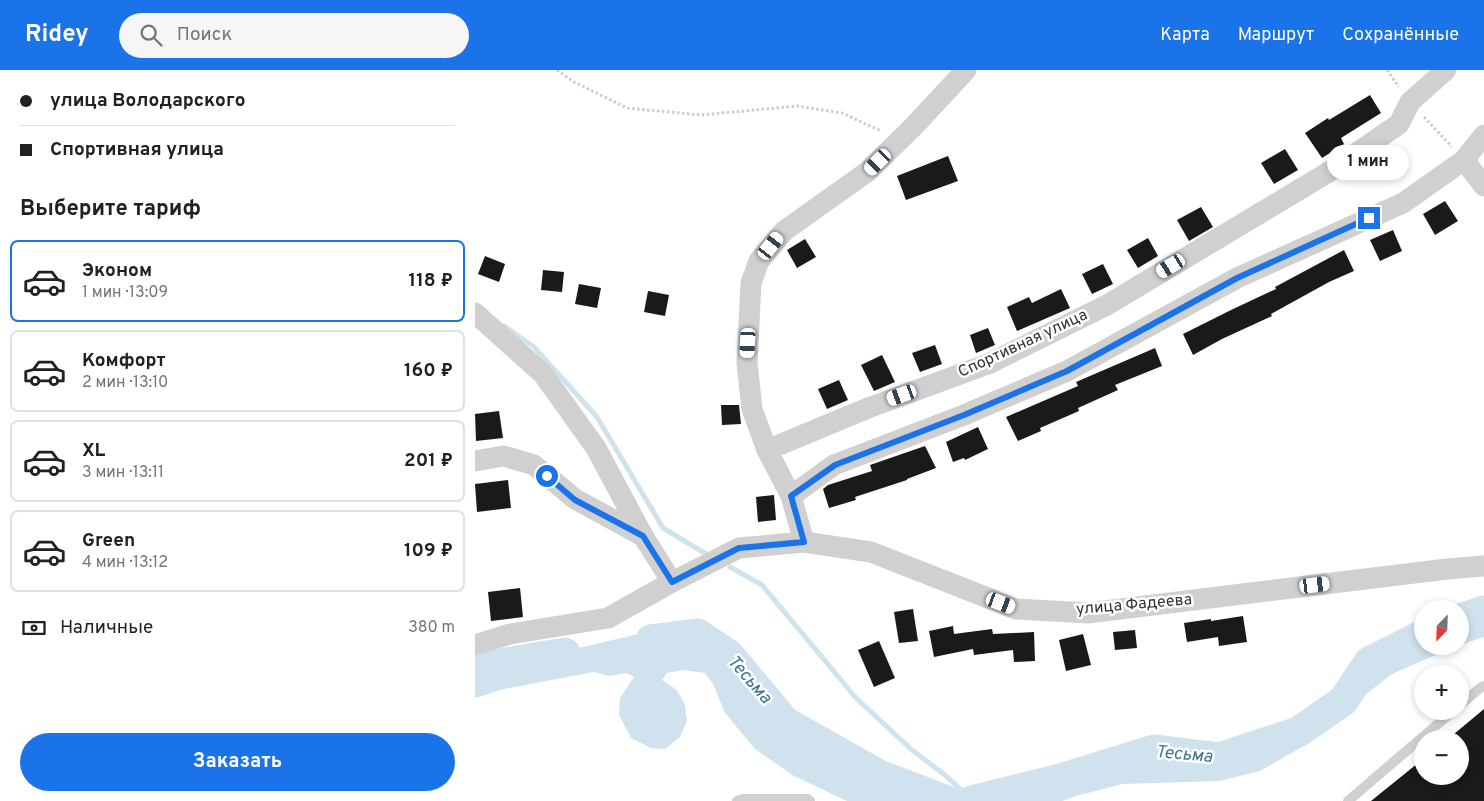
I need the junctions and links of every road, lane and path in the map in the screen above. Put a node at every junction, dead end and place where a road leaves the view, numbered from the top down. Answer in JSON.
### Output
{"nodes":[{"id":1,"x":557,"y":70,"type":"edge"},
{"id":2,"x":966,"y":70,"type":"edge"},
{"id":3,"x":1446,"y":70,"type":"edge"},
{"id":4,"x":1484,"y":135,"type":"edge"},
{"id":5,"x":900,"y":140,"type":"junction"},
{"id":6,"x":1464,"y":160,"type":"junction"},
{"id":7,"x":1484,"y":186,"type":"edge"},
{"id":8,"x":475,"y":313,"type":"edge"},
{"id":9,"x":767,"y":450,"type":"junction"},
{"id":10,"x":475,"y":461,"type":"edge"},
{"id":11,"x":791,"y":496,"type":"junction"},
{"id":12,"x":643,"y":536,"type":"junction"},
{"id":13,"x":804,"y":542,"type":"junction"},
{"id":14,"x":1484,"y":566,"type":"edge"},
{"id":15,"x":672,"y":582,"type":"junction"},
{"id":16,"x":475,"y":645,"type":"edge"},
{"id":17,"x":1484,"y":686,"type":"edge"},
{"id":18,"x":1469,"y":697,"type":"edge"},
{"id":19,"x":1442,"y":720,"type":"edge"},
{"id":20,"x":737,"y":801,"type":"edge"},
{"id":21,"x":810,"y":801,"type":"edge"},
{"id":22,"x":1348,"y":801,"type":"edge"}],
"edges":[{"from":1,"to":5,"type":"path"},
{"from":2,"to":5,"type":"street"},
{"from":3,"to":9,"type":"street","name":"Спортивная улица"},
{"from":4,"to":6,"type":"street"},
{"from":5,"to":9,"type":"street"},
{"from":6,"to":7,"type":"street"},
{"from":6,"to":11,"type":"street"},
{"from":8,"to":12,"type":"street"},
{"from":9,"to":11,"type":"street"},
{"from":10,"to":12,"type":"street"},
{"from":11,"to":13,"type":"street"},
{"from":12,"to":15,"type":"street"},
{"from":13,"to":14,"type":"street","name":"улица Фадеева"},
{"from":13,"to":15,"type":"street","name":"улица Фадеева"},
{"from":15,"to":16,"type":"street","name":"улица Фадеева"},
{"from":17,"to":18,"type":"lane"},
{"from":19,"to":22,"type":"lane"},
{"from":20,"to":21,"type":"lane"}]}
